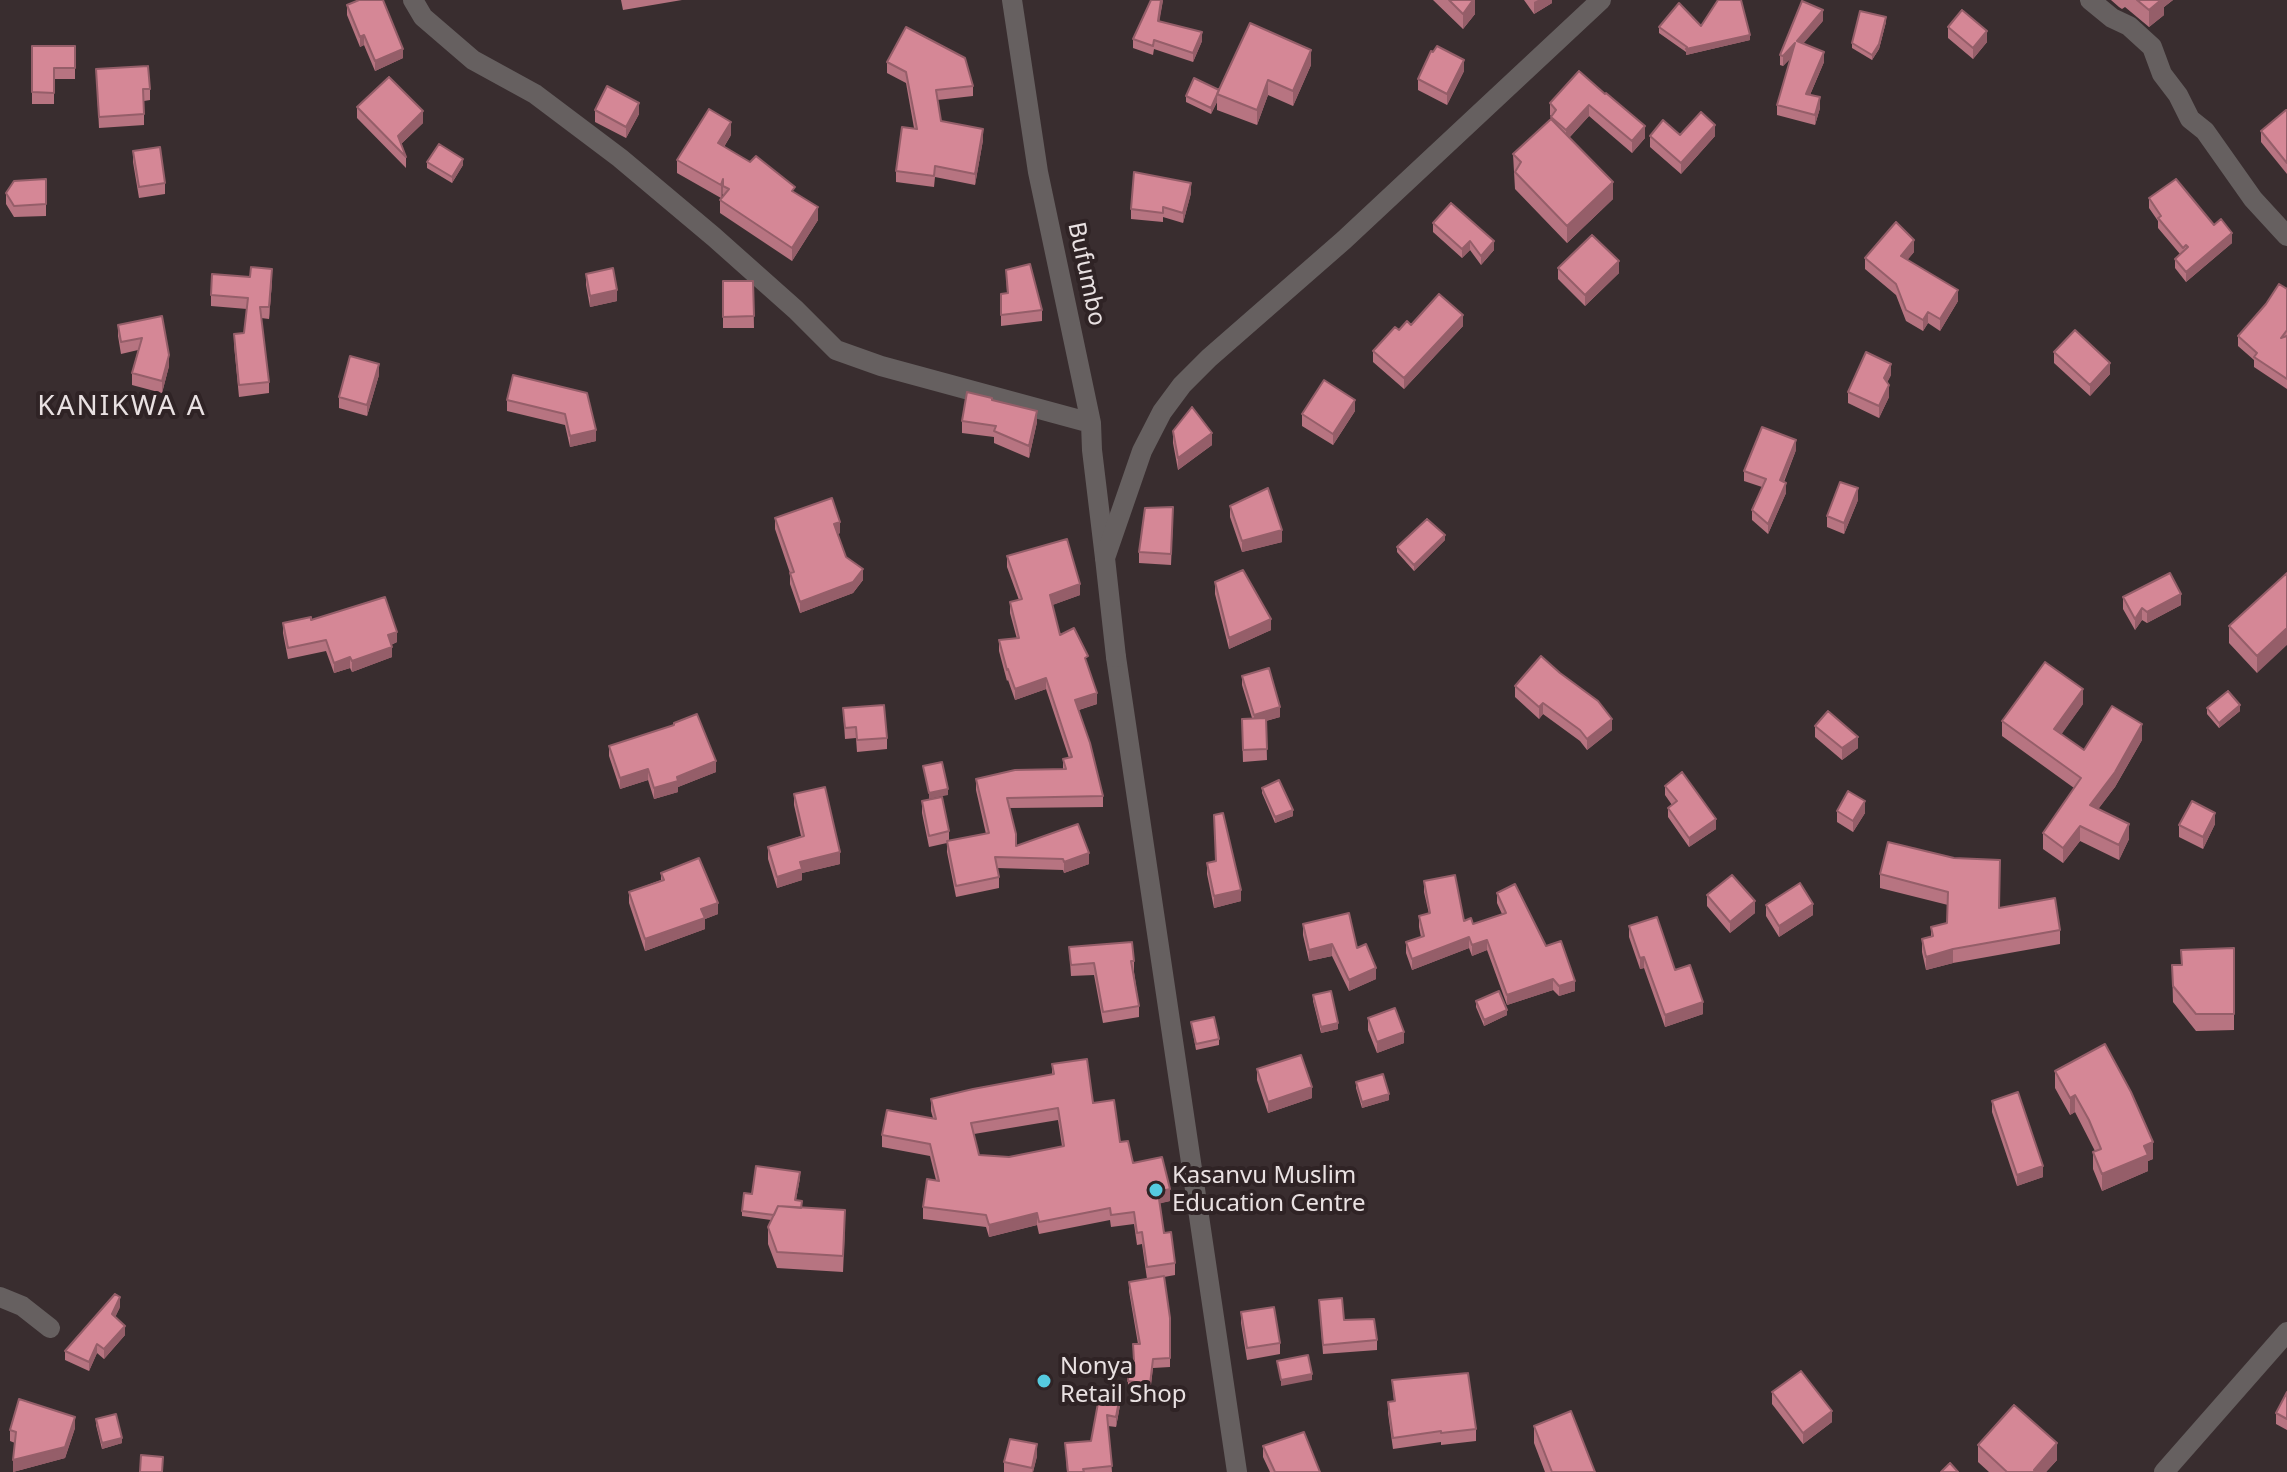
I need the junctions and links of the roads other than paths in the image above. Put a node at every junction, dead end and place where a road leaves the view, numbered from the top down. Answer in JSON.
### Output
{"nodes":[{"id":1,"x":413,"y":0,"type":"edge"},
{"id":2,"x":1012,"y":0,"type":"edge"},
{"id":3,"x":1601,"y":0,"type":"edge"},
{"id":4,"x":2090,"y":0,"type":"edge"},
{"id":5,"x":2287,"y":236,"type":"edge"},
{"id":6,"x":1091,"y":423,"type":"junction"},
{"id":7,"x":1105,"y":558,"type":"junction"},
{"id":8,"x":0,"y":1297,"type":"edge"},
{"id":9,"x":50,"y":1328,"type":"dead end"},
{"id":10,"x":2287,"y":1332,"type":"edge"},
{"id":11,"x":1237,"y":1472,"type":"edge"},
{"id":12,"x":2164,"y":1472,"type":"edge"}],
"edges":[{"from":1,"to":6,"type":"street"},
{"from":2,"to":6,"type":"street","name":"Bufumbo"},
{"from":3,"to":7,"type":"street"},
{"from":4,"to":5,"type":"street"},
{"from":6,"to":7,"type":"street","name":"Bufumbo"},
{"from":7,"to":11,"type":"street","name":"Bufumbo"},
{"from":8,"to":9,"type":"street"},
{"from":10,"to":12,"type":"street"}]}
